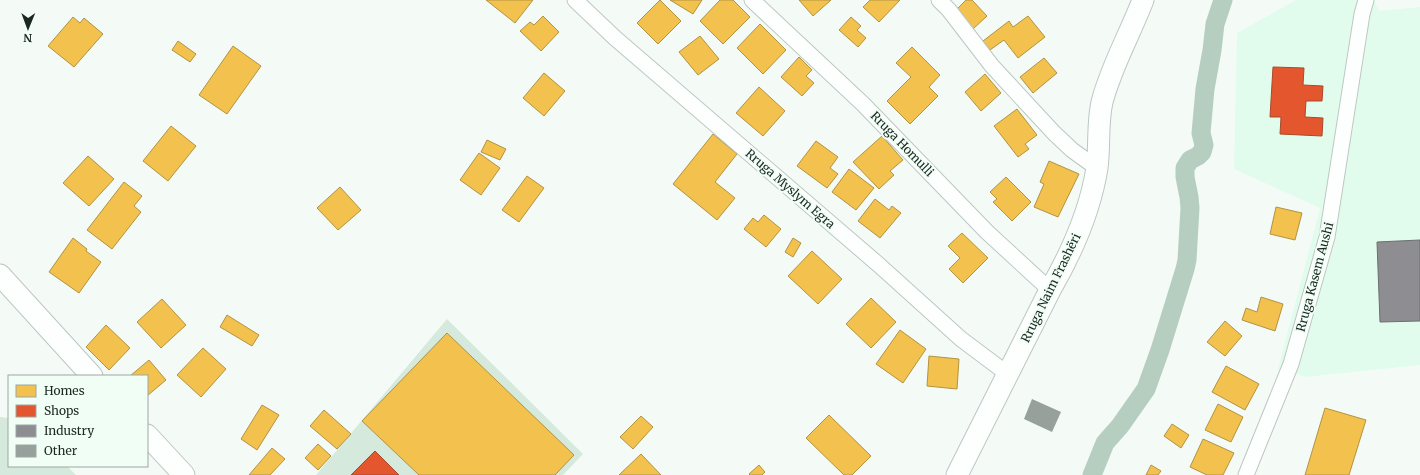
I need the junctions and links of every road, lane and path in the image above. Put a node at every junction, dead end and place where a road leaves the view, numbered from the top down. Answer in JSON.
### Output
{"nodes":[{"id":1,"x":575,"y":0,"type":"edge"},
{"id":2,"x":752,"y":0,"type":"edge"},
{"id":3,"x":939,"y":0,"type":"edge"},
{"id":4,"x":1143,"y":0,"type":"edge"},
{"id":5,"x":1366,"y":0,"type":"edge"},
{"id":6,"x":1097,"y":168,"type":"junction"},
{"id":7,"x":0,"y":275,"type":"edge"},
{"id":8,"x":1050,"y":290,"type":"junction"},
{"id":9,"x":91,"y":375,"type":"edge"},
{"id":10,"x":1009,"y":375,"type":"junction"},
{"id":11,"x":148,"y":436,"type":"edge"},
{"id":12,"x":184,"y":475,"type":"edge"},
{"id":13,"x":958,"y":475,"type":"edge"},
{"id":14,"x":1246,"y":475,"type":"edge"}],
"edges":[{"from":1,"to":10,"type":"street","name":"Rruga Myslym Egra"},
{"from":2,"to":8,"type":"street","name":"Rruga Homulli"},
{"from":3,"to":6,"type":"street"},
{"from":4,"to":6,"type":"street","name":"Rruga Naim Frashëri"},
{"from":5,"to":14,"type":"street","name":"Rruga Kasem Aushi"},
{"from":6,"to":8,"type":"street","name":"Rruga Naim Frashëri"},
{"from":7,"to":9,"type":"street"},
{"from":8,"to":10,"type":"street","name":"Rruga Naim Frashëri"},
{"from":10,"to":13,"type":"street","name":"Rruga Naim Frashëri"},
{"from":11,"to":12,"type":"street"}]}
